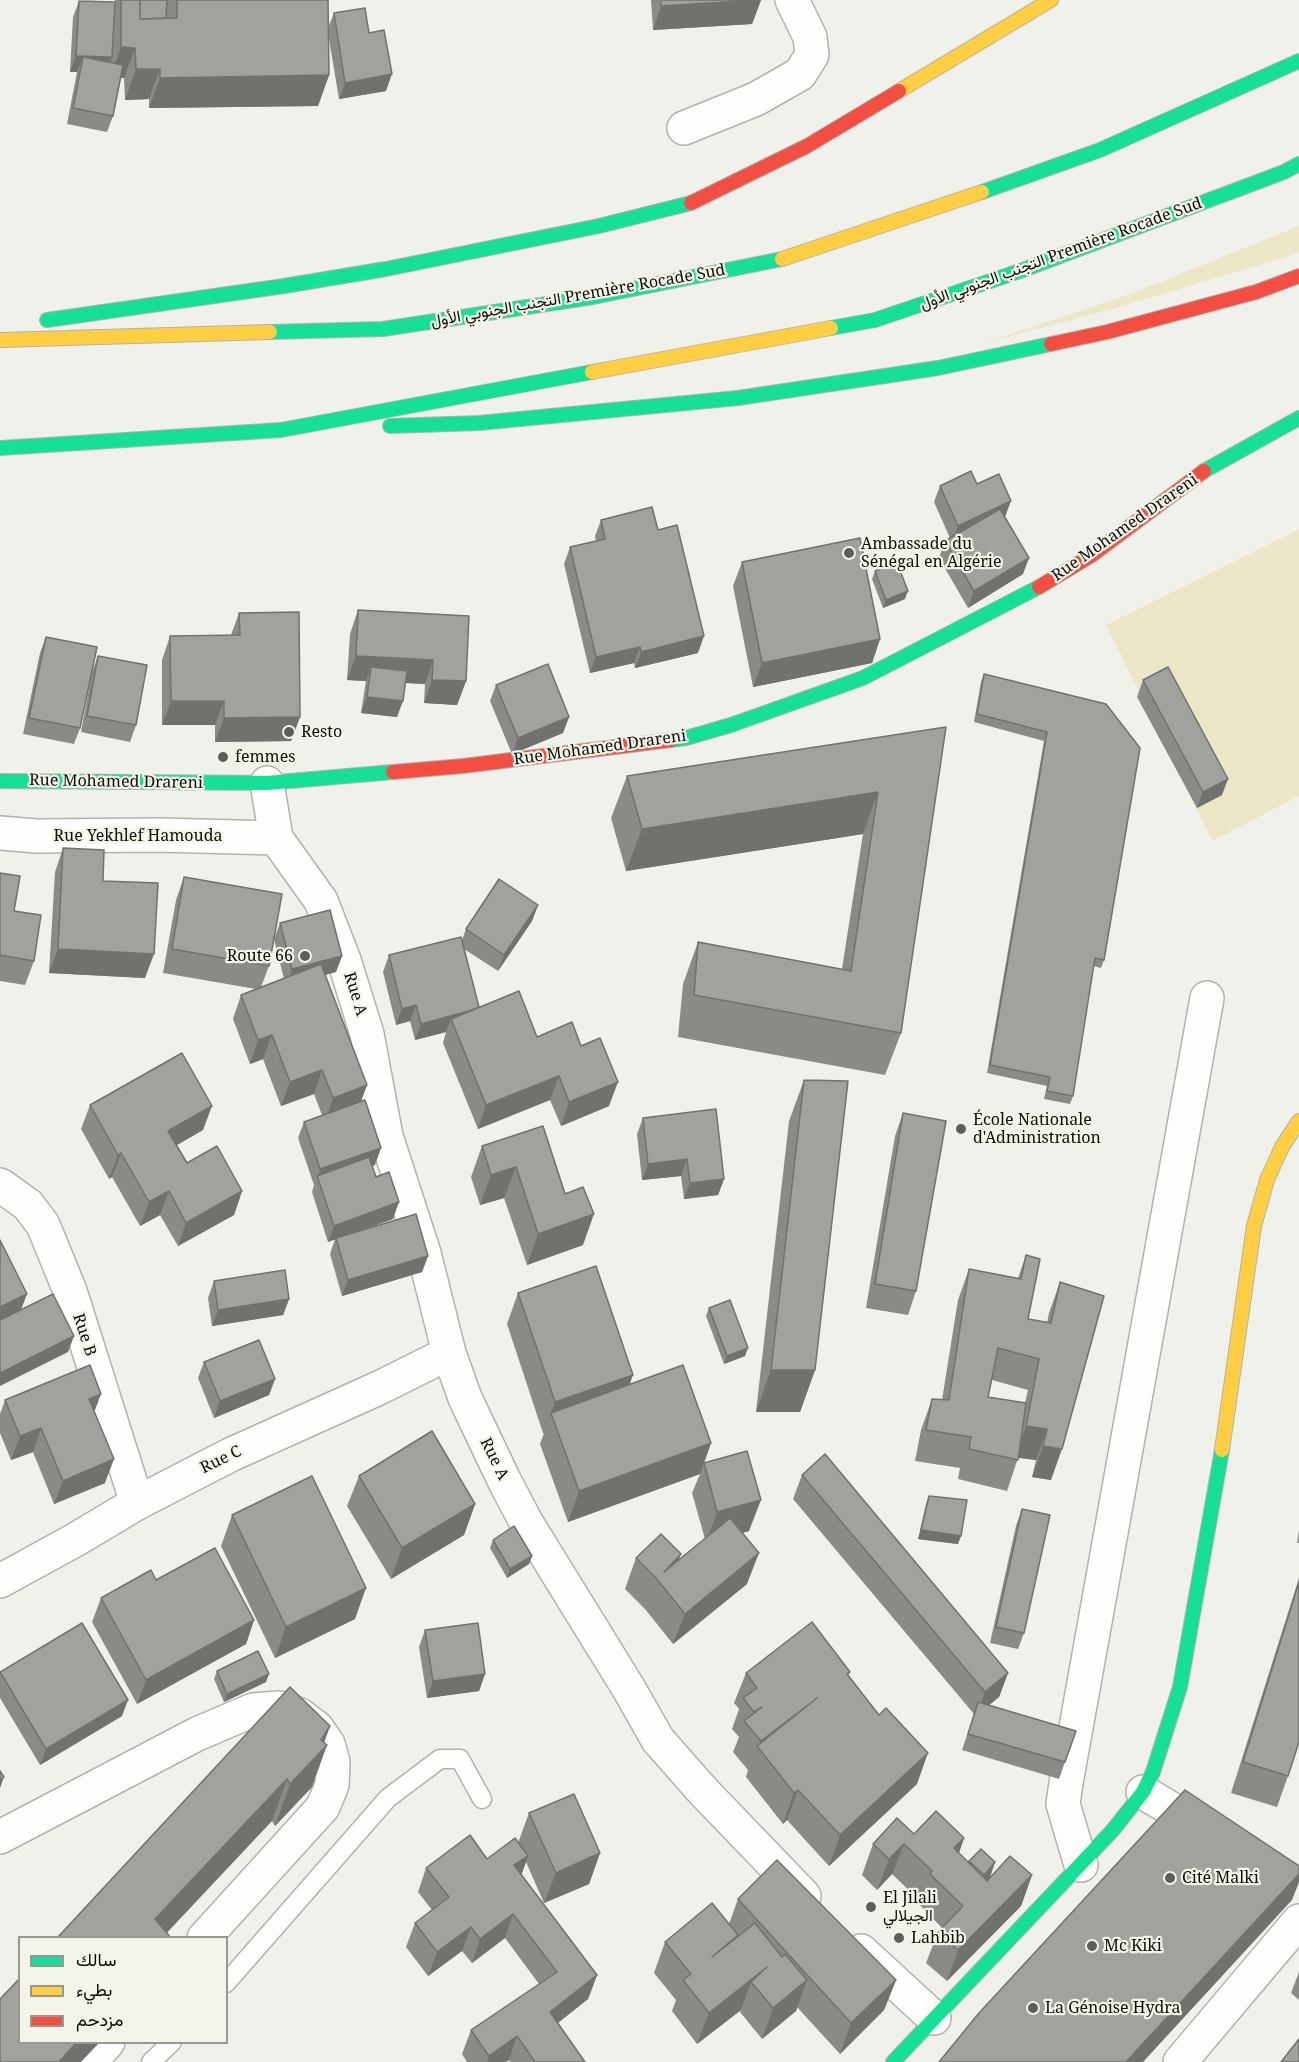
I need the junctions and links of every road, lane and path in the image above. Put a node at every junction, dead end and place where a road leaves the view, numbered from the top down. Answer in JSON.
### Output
{"nodes":[{"id":1,"x":792,"y":0,"type":"edge"},
{"id":2,"x":1051,"y":0,"type":"edge"},
{"id":3,"x":1299,"y":61,"type":"edge"},
{"id":4,"x":684,"y":128,"type":"dead end"},
{"id":5,"x":1299,"y":165,"type":"edge"},
{"id":6,"x":1299,"y":276,"type":"edge"},
{"id":7,"x":35,"y":321,"type":"dead end"},
{"id":8,"x":0,"y":340,"type":"edge"},
{"id":9,"x":1299,"y":418,"type":"edge"},
{"id":10,"x":280,"y":430,"type":"junction"},
{"id":11,"x":0,"y":448,"type":"edge"},
{"id":12,"x":0,"y":781,"type":"edge"},
{"id":13,"x":267,"y":783,"type":"junction"},
{"id":14,"x":0,"y":833,"type":"edge"},
{"id":15,"x":276,"y":838,"type":"junction"},
{"id":16,"x":1207,"y":998,"type":"dead end"},
{"id":17,"x":1299,"y":1121,"type":"edge"},
{"id":18,"x":0,"y":1185,"type":"edge"},
{"id":19,"x":449,"y":1353,"type":"junction"},
{"id":20,"x":137,"y":1503,"type":"junction"},
{"id":21,"x":0,"y":1581,"type":"edge"},
{"id":22,"x":1143,"y":1792,"type":"junction"},
{"id":23,"x":482,"y":1799,"type":"dead end"},
{"id":24,"x":0,"y":1838,"type":"edge"},
{"id":25,"x":1231,"y":1844,"type":"edge"},
{"id":26,"x":1082,"y":1864,"type":"junction"},
{"id":27,"x":1299,"y":1921,"type":"edge"},
{"id":28,"x":206,"y":1936,"type":"edge"},
{"id":29,"x":228,"y":1981,"type":"edge"},
{"id":30,"x":934,"y":2018,"type":"junction"},
{"id":31,"x":107,"y":2044,"type":"edge"},
{"id":32,"x":171,"y":2044,"type":"edge"},
{"id":33,"x":90,"y":2062,"type":"edge"},
{"id":34,"x":151,"y":2062,"type":"edge"},
{"id":35,"x":893,"y":2062,"type":"edge"},
{"id":36,"x":1180,"y":2062,"type":"edge"}],
"edges":[{"from":1,"to":4,"type":"street"},
{"from":2,"to":7,"type":"main road"},
{"from":3,"to":8,"type":"main road","name":"التجنب الجنوبي الأول Première Rocade Sud"},
{"from":5,"to":10,"type":"main road","name":"التجنب الجنوبي الأول Première Rocade Sud"},
{"from":6,"to":10,"type":"main road"},
{"from":9,"to":13,"type":"main road","name":"Rue Mohamed Drareni"},
{"from":10,"to":11,"type":"main road","name":"التجنب الجنوبي الأول Première Rocade Sud"},
{"from":12,"to":13,"type":"main road","name":"Rue Mohamed Drareni"},
{"from":13,"to":15,"type":"street","name":"Rue A"},
{"from":14,"to":15,"type":"street","name":"Rue Yekhlef Hamouda"},
{"from":15,"to":19,"type":"street","name":"Rue A"},
{"from":16,"to":26,"type":"street"},
{"from":17,"to":22,"type":"main road"},
{"from":18,"to":20,"type":"street","name":"Rue B"},
{"from":19,"to":20,"type":"street","name":"Rue C"},
{"from":19,"to":30,"type":"street","name":"Rue A"},
{"from":20,"to":21,"type":"street","name":"Rue C"},
{"from":22,"to":25,"type":"street"},
{"from":22,"to":26,"type":"main road"},
{"from":23,"to":29,"type":"lane"},
{"from":24,"to":28,"type":"street"},
{"from":26,"to":30,"type":"main road"},
{"from":27,"to":36,"type":"street"},
{"from":30,"to":35,"type":"main road"},
{"from":31,"to":33,"type":"street"},
{"from":32,"to":34,"type":"lane"}]}
